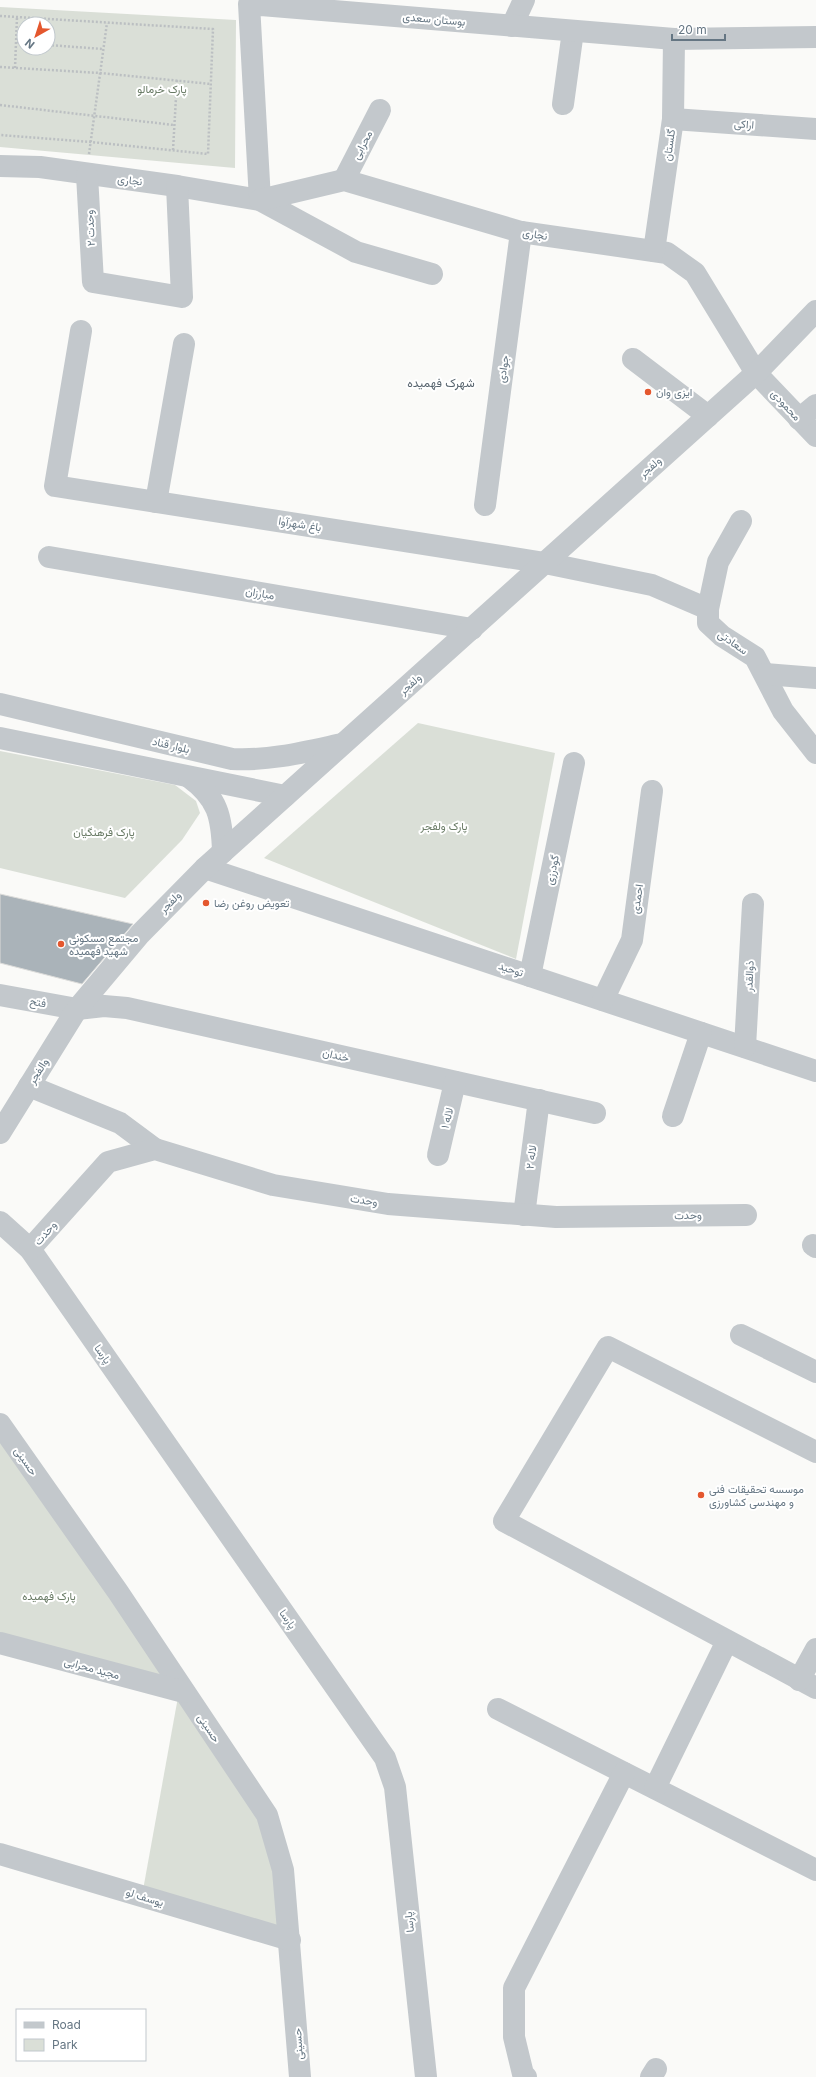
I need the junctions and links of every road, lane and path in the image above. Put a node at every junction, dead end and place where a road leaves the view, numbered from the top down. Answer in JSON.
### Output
{"nodes":[{"id":1,"x":524,"y":0,"type":"edge"},
{"id":2,"x":0,"y":16,"type":"edge"},
{"id":3,"x":16,"y":17,"type":"edge"},
{"id":4,"x":56,"y":20,"type":"edge"},
{"id":5,"x":107,"y":23,"type":"junction"},
{"id":6,"x":512,"y":26,"type":"junction"},
{"id":7,"x":573,"y":31,"type":"junction"},
{"id":8,"x":816,"y":37,"type":"edge"},
{"id":9,"x":674,"y":39,"type":"junction"},
{"id":10,"x":16,"y":42,"type":"edge"},
{"id":11,"x":56,"y":46,"type":"edge"},
{"id":12,"x":103,"y":49,"type":"junction"},
{"id":13,"x":0,"y":67,"type":"edge"},
{"id":14,"x":15,"y":68,"type":"junction"},
{"id":15,"x":100,"y":73,"type":"junction"},
{"id":16,"x":177,"y":80,"type":"junction"},
{"id":17,"x":211,"y":84,"type":"junction"},
{"id":18,"x":563,"y":104,"type":"dead end"},
{"id":19,"x":0,"y":105,"type":"edge"},
{"id":20,"x":380,"y":110,"type":"dead end"},
{"id":21,"x":94,"y":116,"type":"junction"},
{"id":22,"x":673,"y":119,"type":"junction"},
{"id":23,"x":174,"y":125,"type":"junction"},
{"id":24,"x":816,"y":128,"type":"edge"},
{"id":25,"x":0,"y":135,"type":"edge"},
{"id":26,"x":91,"y":142,"type":"junction"},
{"id":27,"x":173,"y":150,"type":"junction"},
{"id":28,"x":0,"y":166,"type":"edge"},
{"id":29,"x":87,"y":175,"type":"junction"},
{"id":30,"x":344,"y":180,"type":"junction"},
{"id":31,"x":177,"y":186,"type":"junction"},
{"id":32,"x":260,"y":200,"type":"junction"},
{"id":33,"x":521,"y":232,"type":"junction"},
{"id":34,"x":654,"y":251,"type":"junction"},
{"id":35,"x":432,"y":274,"type":"dead end"},
{"id":36,"x":815,"y":312,"type":"edge"},
{"id":37,"x":81,"y":331,"type":"dead end"},
{"id":38,"x":184,"y":344,"type":"dead end"},
{"id":39,"x":633,"y":359,"type":"dead end"},
{"id":40,"x":756,"y":373,"type":"junction"},
{"id":41,"x":816,"y":405,"type":"edge"},
{"id":42,"x":708,"y":416,"type":"junction"},
{"id":43,"x":799,"y":420,"type":"junction"},
{"id":44,"x":816,"y":436,"type":"edge"},
{"id":45,"x":156,"y":502,"type":"junction"},
{"id":46,"x":485,"y":505,"type":"dead end"},
{"id":47,"x":741,"y":521,"type":"dead end"},
{"id":48,"x":49,"y":557,"type":"dead end"},
{"id":49,"x":545,"y":563,"type":"junction"},
{"id":50,"x":708,"y":609,"type":"junction"},
{"id":51,"x":472,"y":629,"type":"junction"},
{"id":52,"x":766,"y":674,"type":"junction"},
{"id":53,"x":816,"y":678,"type":"edge"},
{"id":54,"x":0,"y":704,"type":"edge"},
{"id":55,"x":0,"y":738,"type":"edge"},
{"id":56,"x":343,"y":744,"type":"junction"},
{"id":57,"x":816,"y":753,"type":"edge"},
{"id":58,"x":574,"y":763,"type":"dead end"},
{"id":59,"x":189,"y":777,"type":"junction"},
{"id":60,"x":652,"y":791,"type":"dead end"},
{"id":61,"x":285,"y":796,"type":"junction"},
{"id":62,"x":223,"y":852,"type":"junction"},
{"id":63,"x":205,"y":868,"type":"junction"},
{"id":64,"x":753,"y":904,"type":"dead end"},
{"id":65,"x":530,"y":976,"type":"junction"},
{"id":66,"x":0,"y":995,"type":"edge"},
{"id":67,"x":603,"y":1000,"type":"junction"},
{"id":68,"x":76,"y":1009,"type":"junction"},
{"id":69,"x":701,"y":1033,"type":"junction"},
{"id":70,"x":745,"y":1047,"type":"junction"},
{"id":71,"x":816,"y":1071,"type":"edge"},
{"id":72,"x":455,"y":1082,"type":"junction"},
{"id":73,"x":29,"y":1086,"type":"junction"},
{"id":74,"x":539,"y":1100,"type":"junction"},
{"id":75,"x":595,"y":1113,"type":"dead end"},
{"id":76,"x":673,"y":1116,"type":"dead end"},
{"id":77,"x":0,"y":1133,"type":"edge"},
{"id":78,"x":155,"y":1149,"type":"junction"},
{"id":79,"x":438,"y":1155,"type":"dead end"},
{"id":80,"x":524,"y":1215,"type":"junction"},
{"id":81,"x":746,"y":1215,"type":"dead end"},
{"id":82,"x":0,"y":1222,"type":"edge"},
{"id":83,"x":30,"y":1249,"type":"junction"},
{"id":84,"x":741,"y":1335,"type":"dead end"},
{"id":85,"x":816,"y":1372,"type":"edge"},
{"id":86,"x":0,"y":1424,"type":"edge"},
{"id":87,"x":816,"y":1452,"type":"edge"},
{"id":88,"x":727,"y":1641,"type":"junction"},
{"id":89,"x":0,"y":1643,"type":"edge"},
{"id":90,"x":816,"y":1649,"type":"edge"},
{"id":91,"x":807,"y":1684,"type":"edge"},
{"id":92,"x":184,"y":1692,"type":"junction"},
{"id":93,"x":498,"y":1709,"type":"dead end"},
{"id":94,"x":624,"y":1773,"type":"junction"},
{"id":95,"x":655,"y":1788,"type":"junction"},
{"id":96,"x":0,"y":1854,"type":"edge"},
{"id":97,"x":816,"y":1870,"type":"edge"},
{"id":98,"x":290,"y":1940,"type":"junction"},
{"id":99,"x":300,"y":2077,"type":"edge"},
{"id":100,"x":426,"y":2077,"type":"edge"},
{"id":101,"x":526,"y":2077,"type":"edge"}],
"edges":[{"from":1,"to":6,"type":"street"},
{"from":2,"to":3,"type":"path"},
{"from":4,"to":5,"type":"path"},
{"from":5,"to":12,"type":"path"},
{"from":5,"to":17,"type":"path"},
{"from":6,"to":7,"type":"street","name":"بوستان سعدی"},
{"from":6,"to":32,"type":"street","name":"بوستان سعدی"},
{"from":7,"to":9,"type":"street","name":"بوستان سعدی"},
{"from":7,"to":18,"type":"street"},
{"from":8,"to":9,"type":"street","name":"بوستان سعدی"},
{"from":9,"to":22,"type":"street","name":"گلستان"},
{"from":10,"to":14,"type":"path"},
{"from":11,"to":12,"type":"path"},
{"from":12,"to":15,"type":"path"},
{"from":13,"to":14,"type":"path"},
{"from":14,"to":15,"type":"path"},
{"from":15,"to":16,"type":"path"},
{"from":15,"to":21,"type":"path"},
{"from":16,"to":17,"type":"path"},
{"from":16,"to":23,"type":"path"},
{"from":17,"to":27,"type":"path"},
{"from":19,"to":21,"type":"path"},
{"from":20,"to":30,"type":"street","name":"محرابی"},
{"from":21,"to":23,"type":"path"},
{"from":21,"to":26,"type":"path"},
{"from":22,"to":24,"type":"street","name":"اراکی"},
{"from":22,"to":34,"type":"street","name":"گلستان"},
{"from":23,"to":27,"type":"path"},
{"from":25,"to":26,"type":"path"},
{"from":26,"to":27,"type":"path"},
{"from":28,"to":29,"type":"street","name":"نجاری"},
{"from":29,"to":31,"type":"street","name":"نجاری"},
{"from":29,"to":31,"type":"street","name":"وحدت ۲"},
{"from":30,"to":32,"type":"street","name":"نجاری"},
{"from":30,"to":33,"type":"street","name":"نجاری"},
{"from":31,"to":32,"type":"street","name":"نجاری"},
{"from":32,"to":35,"type":"street","name":"نجاری"},
{"from":33,"to":34,"type":"street","name":"نجاری"},
{"from":33,"to":46,"type":"street","name":"جوادی"},
{"from":34,"to":40,"type":"street","name":"نجاری"},
{"from":36,"to":40,"type":"street","name":"ولفجر"},
{"from":37,"to":45,"type":"street","name":"باغ شهرآوا"},
{"from":38,"to":45,"type":"street"},
{"from":39,"to":42,"type":"street"},
{"from":40,"to":42,"type":"street","name":"ولفجر"},
{"from":40,"to":43,"type":"street","name":"محمودی"},
{"from":41,"to":43,"type":"street"},
{"from":42,"to":49,"type":"street","name":"ولفجر"},
{"from":43,"to":44,"type":"street","name":"محمودی"},
{"from":45,"to":49,"type":"street","name":"باغ شهرآوا"},
{"from":47,"to":50,"type":"street","name":"سعادتی"},
{"from":48,"to":51,"type":"street","name":"مبارزان"},
{"from":49,"to":50,"type":"street","name":"باغ شهرآوا"},
{"from":49,"to":51,"type":"street","name":"ولفجر"},
{"from":50,"to":52,"type":"street","name":"سعادتی"},
{"from":51,"to":56,"type":"street","name":"ولفجر"},
{"from":52,"to":53,"type":"street"},
{"from":52,"to":57,"type":"street","name":"سعادتی"},
{"from":54,"to":56,"type":"street","name":"بلوار قناد"},
{"from":55,"to":59,"type":"street"},
{"from":56,"to":61,"type":"street","name":"ولفجر"},
{"from":58,"to":65,"type":"street","name":"گودرزی"},
{"from":59,"to":61,"type":"street"},
{"from":59,"to":62,"type":"street"},
{"from":60,"to":67,"type":"street","name":"احمدی"},
{"from":61,"to":62,"type":"street","name":"ولفجر"},
{"from":62,"to":63,"type":"street","name":"ولفجر"},
{"from":63,"to":65,"type":"street","name":"توحید"},
{"from":63,"to":68,"type":"street","name":"ولفجر"},
{"from":64,"to":70,"type":"street","name":"ذوالقدر"},
{"from":65,"to":67,"type":"street","name":"توحید"},
{"from":66,"to":68,"type":"street","name":"فتح"},
{"from":67,"to":69,"type":"street","name":"توحید"},
{"from":68,"to":72,"type":"street","name":"خندان"},
{"from":68,"to":73,"type":"street","name":"والفجر"},
{"from":69,"to":70,"type":"street","name":"توحید"},
{"from":69,"to":76,"type":"street"},
{"from":70,"to":71,"type":"street","name":"توحید"},
{"from":72,"to":74,"type":"street","name":"خندان"},
{"from":72,"to":79,"type":"street","name":"لاله ۱"},
{"from":73,"to":77,"type":"street","name":"والفجر"},
{"from":73,"to":78,"type":"street"},
{"from":74,"to":75,"type":"street","name":"خندان"},
{"from":74,"to":80,"type":"street","name":"لاله ۲"},
{"from":78,"to":80,"type":"street","name":"وحدت"},
{"from":78,"to":83,"type":"street","name":"وحدت"},
{"from":80,"to":81,"type":"street","name":"وحدت"},
{"from":82,"to":83,"type":"street","name":"پارسا"},
{"from":83,"to":100,"type":"street","name":"پارسا"},
{"from":84,"to":85,"type":"street"},
{"from":86,"to":92,"type":"street","name":"حسینی"},
{"from":87,"to":88,"type":"street"},
{"from":88,"to":91,"type":"street"},
{"from":88,"to":95,"type":"street"},
{"from":89,"to":92,"type":"street","name":"مجید محرابی"},
{"from":90,"to":91,"type":"street"},
{"from":92,"to":98,"type":"street","name":"حسینی"},
{"from":93,"to":94,"type":"street"},
{"from":94,"to":95,"type":"street"},
{"from":94,"to":101,"type":"street"},
{"from":95,"to":97,"type":"street"},
{"from":96,"to":98,"type":"street","name":"یوسف لو"},
{"from":98,"to":99,"type":"street","name":"حسینی"}]}
